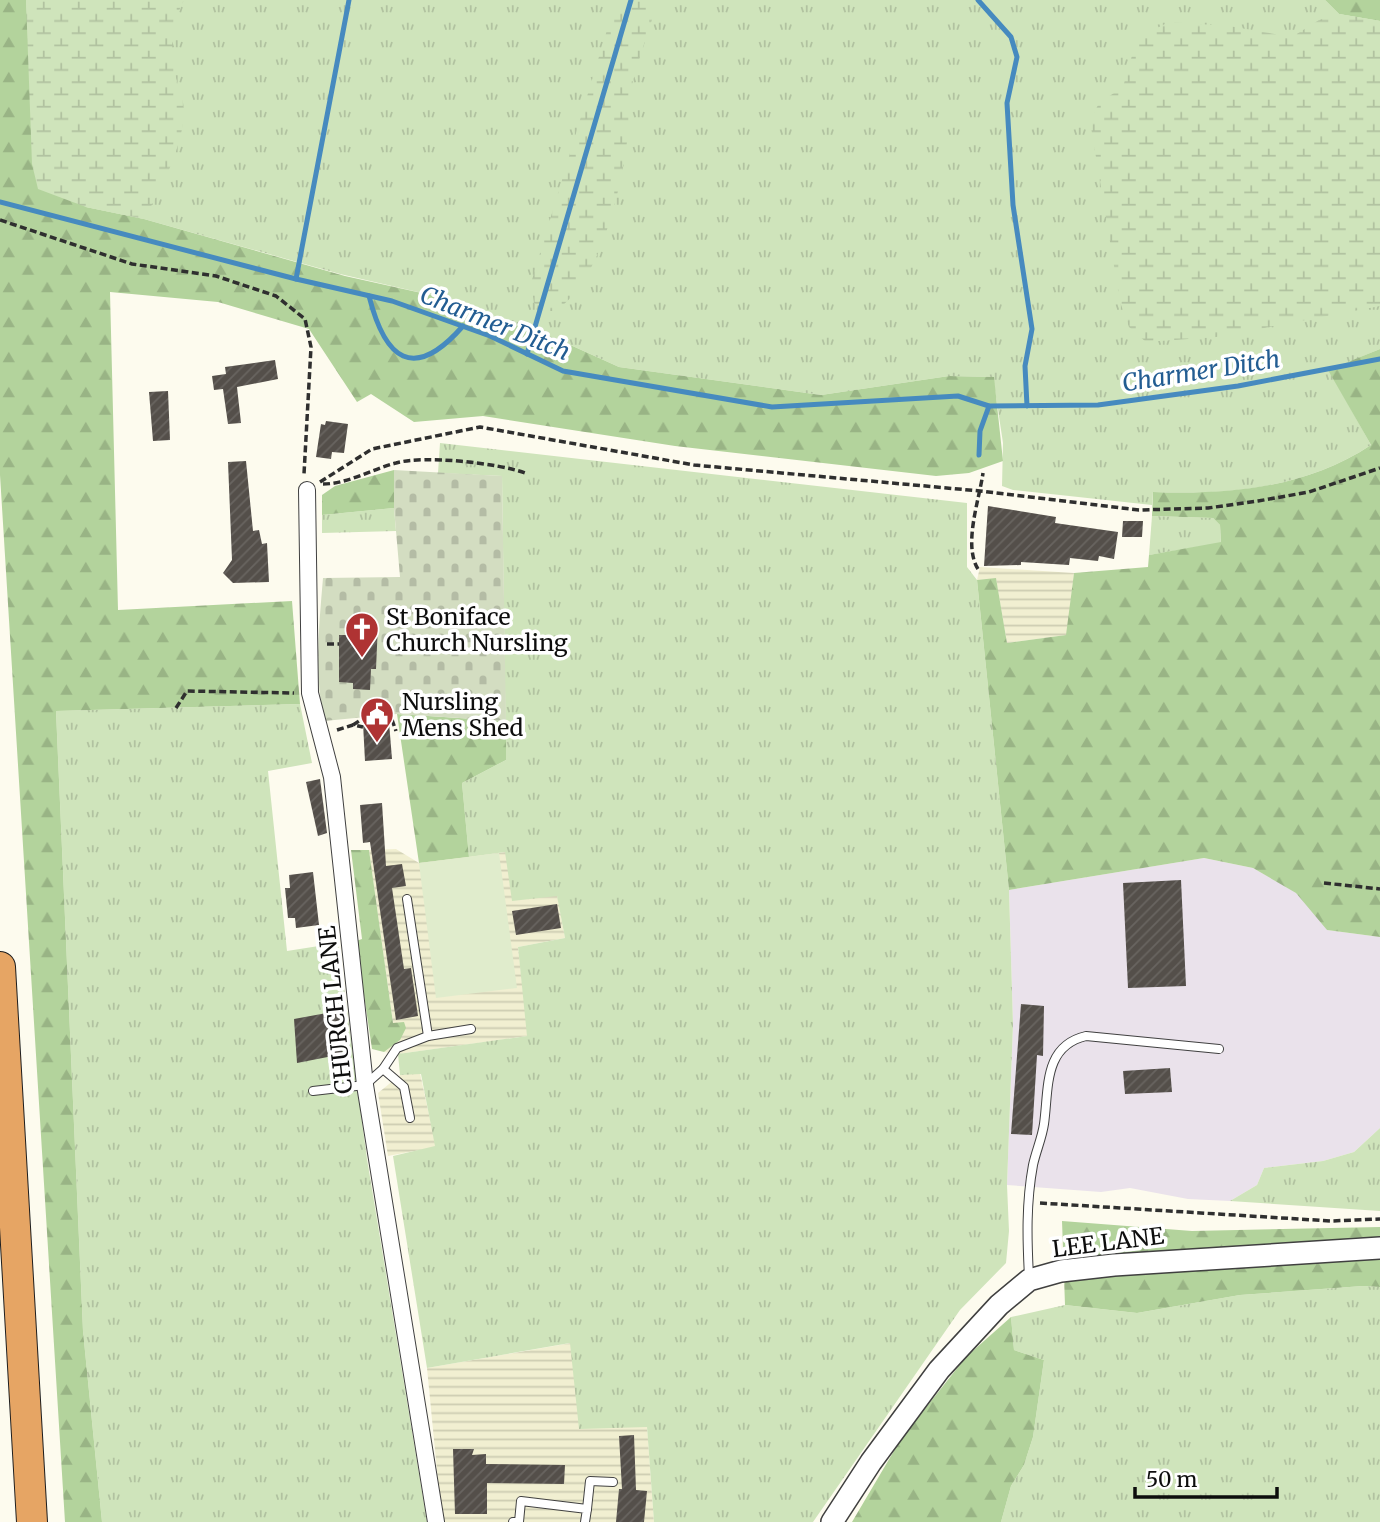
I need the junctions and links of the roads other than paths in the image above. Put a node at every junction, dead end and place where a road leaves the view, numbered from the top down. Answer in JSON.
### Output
{"nodes":[{"id":1,"x":307,"y":490,"type":"road end"},
{"id":2,"x":407,"y":899,"type":"dead end"},
{"id":3,"x":0,"y":967,"type":"edge"},
{"id":4,"x":471,"y":1029,"type":"dead end"},
{"id":5,"x":428,"y":1036,"type":"junction"},
{"id":6,"x":1219,"y":1049,"type":"dead end"},
{"id":7,"x":383,"y":1069,"type":"junction"},
{"id":8,"x":365,"y":1085,"type":"junction"},
{"id":9,"x":313,"y":1091,"type":"dead end"},
{"id":10,"x":410,"y":1118,"type":"dead end"},
{"id":11,"x":1380,"y":1248,"type":"edge"},
{"id":12,"x":1029,"y":1280,"type":"junction"},
{"id":13,"x":613,"y":1482,"type":"dead end"},
{"id":14,"x":587,"y":1509,"type":"junction"},
{"id":15,"x":32,"y":1522,"type":"edge"},
{"id":16,"x":436,"y":1522,"type":"edge"},
{"id":17,"x":513,"y":1522,"type":"edge"},
{"id":18,"x":585,"y":1522,"type":"edge"},
{"id":19,"x":832,"y":1522,"type":"edge"}],
"edges":[{"from":1,"to":8,"type":"street","name":"CHURCH LANE"},
{"from":2,"to":5,"type":"lane"},
{"from":3,"to":15,"type":"highway"},
{"from":4,"to":5,"type":"lane"},
{"from":5,"to":7,"type":"lane"},
{"from":6,"to":12,"type":"lane"},
{"from":7,"to":8,"type":"lane"},
{"from":7,"to":10,"type":"lane"},
{"from":8,"to":9,"type":"lane"},
{"from":8,"to":16,"type":"street","name":"CHURCH LANE"},
{"from":11,"to":12,"type":"street","name":"LEE LANE"},
{"from":12,"to":19,"type":"street","name":"LEE LANE"},
{"from":13,"to":14,"type":"lane"},
{"from":14,"to":17,"type":"lane"},
{"from":14,"to":18,"type":"lane"}]}
